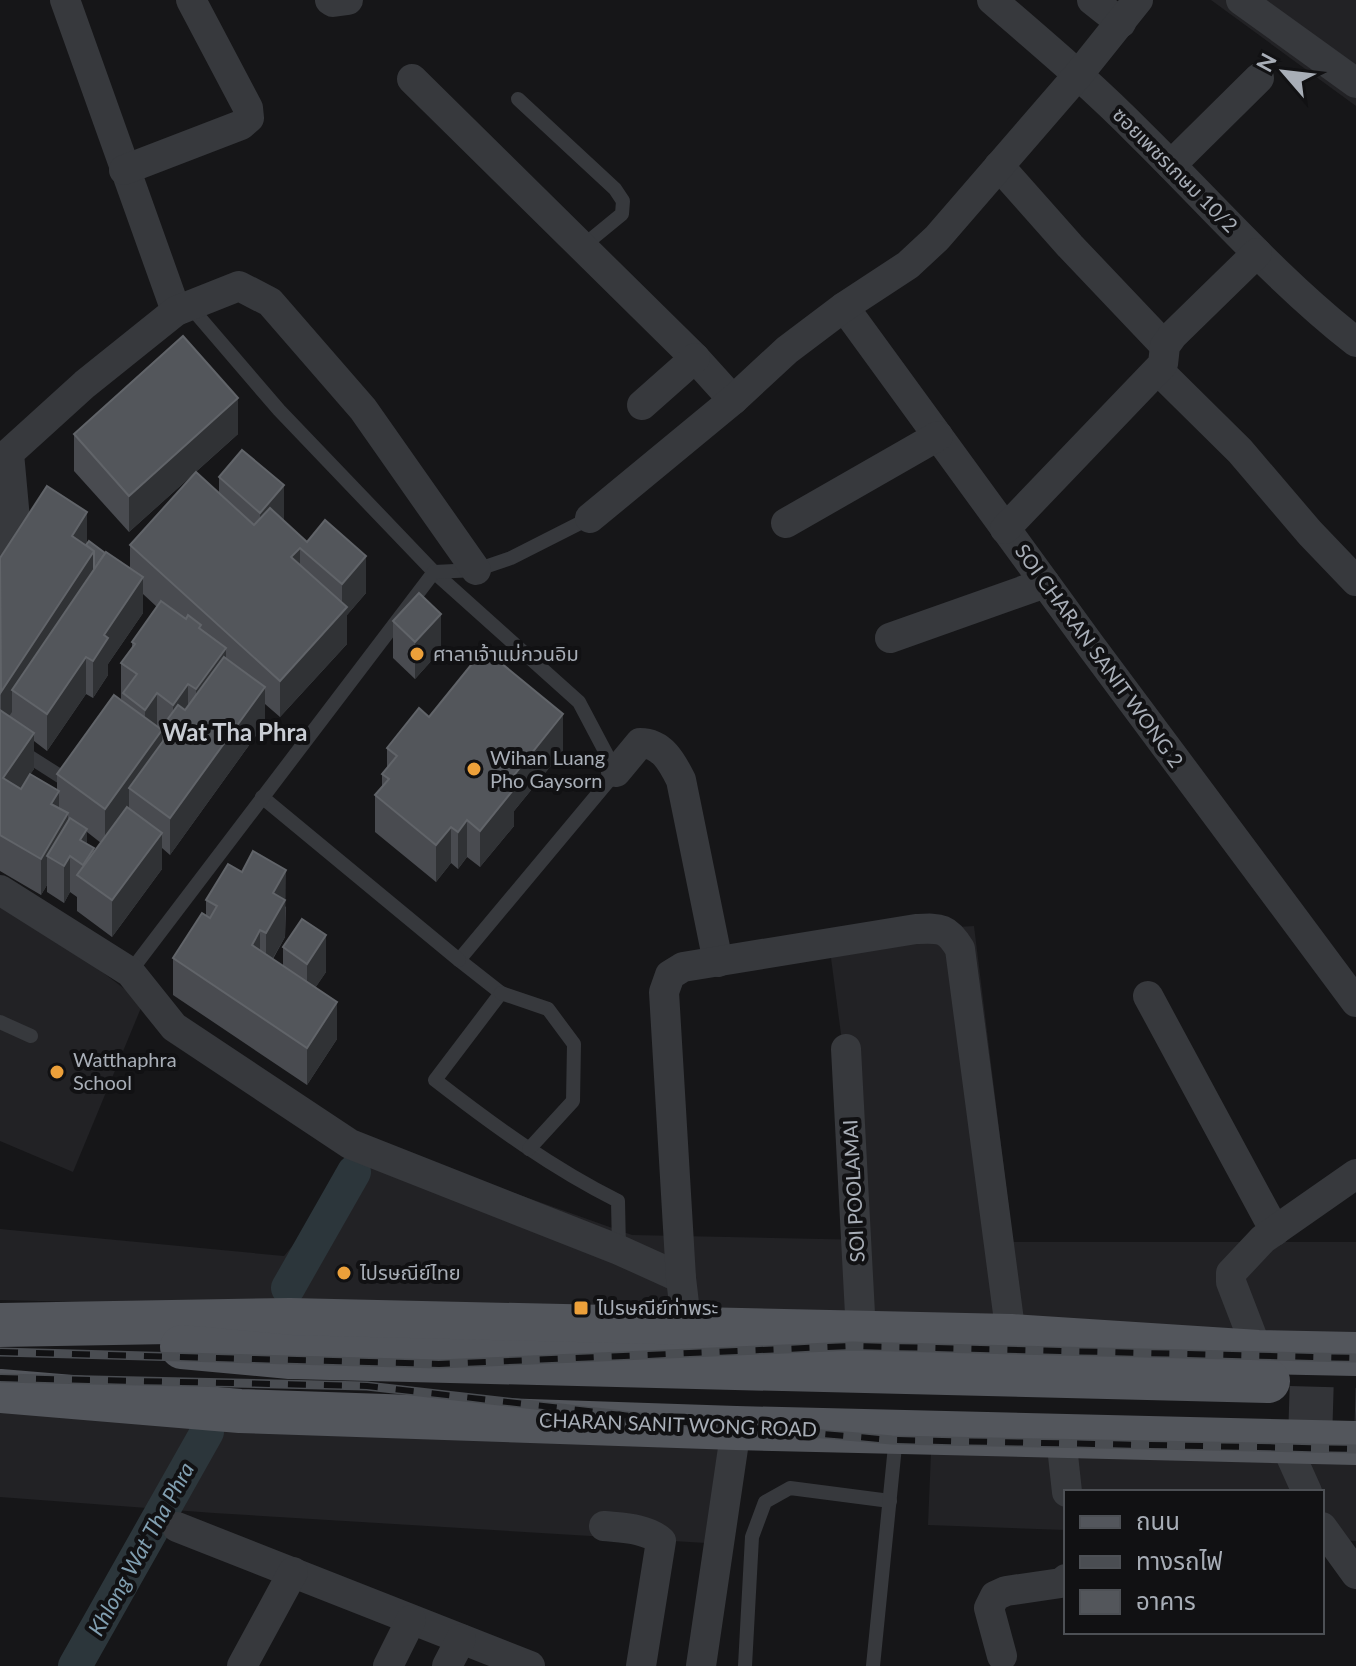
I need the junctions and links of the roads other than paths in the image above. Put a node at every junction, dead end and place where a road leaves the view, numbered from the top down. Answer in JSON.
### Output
{"nodes":[{"id":1,"x":65,"y":0,"type":"edge"},
{"id":2,"x":191,"y":0,"type":"edge"},
{"id":3,"x":330,"y":0,"type":"edge"},
{"id":4,"x":348,"y":0,"type":"edge"},
{"id":5,"x":992,"y":0,"type":"edge"},
{"id":6,"x":1092,"y":0,"type":"edge"},
{"id":7,"x":1241,"y":0,"type":"edge"},
{"id":8,"x":1129,"y":11,"type":"edge"},
{"id":9,"x":1078,"y":75,"type":"junction"},
{"id":10,"x":1259,"y":78,"type":"dead end"},
{"id":11,"x":412,"y":79,"type":"dead end"},
{"id":12,"x":1356,"y":83,"type":"edge"},
{"id":13,"x":518,"y":99,"type":"dead end"},
{"id":14,"x":1171,"y":165,"type":"junction"},
{"id":15,"x":999,"y":166,"type":"junction"},
{"id":16,"x":124,"y":170,"type":"junction"},
{"id":17,"x":583,"y":246,"type":"junction"},
{"id":18,"x":1257,"y":253,"type":"junction"},
{"id":19,"x":844,"y":307,"type":"junction"},
{"id":20,"x":182,"y":308,"type":"junction"},
{"id":21,"x":1356,"y":342,"type":"edge"},
{"id":22,"x":695,"y":358,"type":"junction"},
{"id":23,"x":1162,"y":358,"type":"junction"},
{"id":24,"x":733,"y":400,"type":"junction"},
{"id":25,"x":642,"y":405,"type":"dead end"},
{"id":26,"x":938,"y":436,"type":"junction"},
{"id":27,"x":0,"y":481,"type":"edge"},
{"id":28,"x":590,"y":518,"type":"joint"},
{"id":29,"x":15,"y":519,"type":"junction"},
{"id":30,"x":786,"y":523,"type":"dead end"},
{"id":31,"x":1005,"y":529,"type":"junction"},
{"id":32,"x":0,"y":548,"type":"edge"},
{"id":33,"x":476,"y":570,"type":"junction"},
{"id":34,"x":434,"y":572,"type":"junction"},
{"id":35,"x":1356,"y":581,"type":"edge"},
{"id":36,"x":1045,"y":583,"type":"junction"},
{"id":37,"x":890,"y":638,"type":"dead end"},
{"id":38,"x":0,"y":738,"type":"edge"},
{"id":39,"x":616,"y":772,"type":"junction"},
{"id":40,"x":63,"y":778,"type":"edge"},
{"id":41,"x":262,"y":797,"type":"junction"},
{"id":42,"x":0,"y":890,"type":"edge"},
{"id":43,"x":459,"y":960,"type":"junction"},
{"id":44,"x":718,"y":962,"type":"junction"},
{"id":45,"x":130,"y":972,"type":"junction"},
{"id":46,"x":501,"y":993,"type":"junction"},
{"id":47,"x":1148,"y":996,"type":"dead end"},
{"id":48,"x":1356,"y":1002,"type":"edge"},
{"id":49,"x":0,"y":1022,"type":"edge"},
{"id":50,"x":31,"y":1036,"type":"dead end"},
{"id":51,"x":846,"y":1049,"type":"dead end"},
{"id":52,"x":529,"y":1149,"type":"junction"},
{"id":53,"x":1356,"y":1174,"type":"edge"},
{"id":54,"x":1275,"y":1231,"type":"junction"},
{"id":55,"x":619,"y":1250,"type":"junction"},
{"id":56,"x":681,"y":1278,"type":"junction"},
{"id":57,"x":0,"y":1328,"type":"edge"},
{"id":58,"x":687,"y":1329,"type":"junction"},
{"id":59,"x":861,"y":1333,"type":"junction"},
{"id":60,"x":1011,"y":1336,"type":"junction"},
{"id":61,"x":1258,"y":1352,"type":"junction"},
{"id":62,"x":1356,"y":1354,"type":"edge"},
{"id":63,"x":0,"y":1390,"type":"edge"},
{"id":64,"x":1290,"y":1411,"type":"junction"},
{"id":65,"x":736,"y":1428,"type":"junction"},
{"id":66,"x":896,"y":1432,"type":"junction"},
{"id":67,"x":1061,"y":1437,"type":"junction"},
{"id":68,"x":1356,"y":1443,"type":"edge"},
{"id":69,"x":1067,"y":1490,"type":"edge"},
{"id":70,"x":1307,"y":1490,"type":"edge"},
{"id":71,"x":890,"y":1501,"type":"junction"},
{"id":72,"x":604,"y":1526,"type":"dead end"},
{"id":73,"x":177,"y":1527,"type":"dead end"},
{"id":74,"x":1324,"y":1530,"type":"edge"},
{"id":75,"x":293,"y":1572,"type":"junction"},
{"id":76,"x":1356,"y":1574,"type":"edge"},
{"id":77,"x":1064,"y":1581,"type":"edge"},
{"id":78,"x":411,"y":1620,"type":"junction"},
{"id":79,"x":461,"y":1639,"type":"junction"},
{"id":80,"x":1002,"y":1656,"type":"dead end"},
{"id":81,"x":242,"y":1666,"type":"edge"},
{"id":82,"x":388,"y":1666,"type":"edge"},
{"id":83,"x":447,"y":1666,"type":"edge"},
{"id":84,"x":530,"y":1666,"type":"edge"},
{"id":85,"x":641,"y":1666,"type":"edge"},
{"id":86,"x":701,"y":1666,"type":"edge"},
{"id":87,"x":745,"y":1666,"type":"edge"},
{"id":88,"x":873,"y":1666,"type":"edge"}],
"edges":[{"from":1,"to":16,"type":"street"},
{"from":2,"to":16,"type":"street"},
{"from":3,"to":4,"type":"street"},
{"from":5,"to":9,"type":"street","name":"ซอยเพชรเกษม 10/2"},
{"from":6,"to":8,"type":"street"},
{"from":7,"to":12,"type":"street"},
{"from":8,"to":9,"type":"street"},
{"from":9,"to":14,"type":"street","name":"ซอยเพชรเกษม 10/2"},
{"from":9,"to":15,"type":"street"},
{"from":10,"to":14,"type":"street"},
{"from":11,"to":17,"type":"street"},
{"from":13,"to":17,"type":"lane"},
{"from":14,"to":18,"type":"street","name":"ซอยเพชรเกษม 10/2"},
{"from":15,"to":19,"type":"street"},
{"from":15,"to":23,"type":"street"},
{"from":16,"to":20,"type":"street"},
{"from":17,"to":22,"type":"street"},
{"from":18,"to":21,"type":"street","name":"ซอยเพชรเกษม 10/2"},
{"from":18,"to":23,"type":"street"},
{"from":19,"to":24,"type":"street"},
{"from":19,"to":26,"type":"street","name":"SOI CHARAN SANIT WONG 2"},
{"from":20,"to":29,"type":"street"},
{"from":20,"to":33,"type":"street"},
{"from":20,"to":34,"type":"lane"},
{"from":22,"to":24,"type":"street"},
{"from":22,"to":25,"type":"street"},
{"from":23,"to":31,"type":"street"},
{"from":23,"to":35,"type":"street"},
{"from":24,"to":28,"type":"street"},
{"from":26,"to":30,"type":"street"},
{"from":26,"to":31,"type":"street","name":"SOI CHARAN SANIT WONG 2"},
{"from":27,"to":29,"type":"street"},
{"from":28,"to":33,"type":"lane"},
{"from":29,"to":32,"type":"street"},
{"from":31,"to":36,"type":"street","name":"SOI CHARAN SANIT WONG 2"},
{"from":33,"to":34,"type":"lane"},
{"from":34,"to":39,"type":"lane"},
{"from":34,"to":41,"type":"lane"},
{"from":36,"to":37,"type":"street"},
{"from":36,"to":48,"type":"street","name":"SOI CHARAN SANIT WONG 2"},
{"from":38,"to":40,"type":"lane"},
{"from":39,"to":43,"type":"lane"},
{"from":39,"to":44,"type":"street"},
{"from":41,"to":43,"type":"lane"},
{"from":41,"to":45,"type":"lane"},
{"from":42,"to":45,"type":"street"},
{"from":43,"to":46,"type":"lane"},
{"from":44,"to":56,"type":"street"},
{"from":44,"to":60,"type":"street"},
{"from":45,"to":55,"type":"street"},
{"from":46,"to":52,"type":"lane"},
{"from":46,"to":52,"type":"lane"},
{"from":47,"to":54,"type":"street"},
{"from":49,"to":50,"type":"lane"},
{"from":51,"to":59,"type":"street","name":"SOI POOLAMAI"},
{"from":52,"to":55,"type":"lane"},
{"from":53,"to":54,"type":"street"},
{"from":54,"to":61,"type":"street"},
{"from":55,"to":56,"type":"street"},
{"from":56,"to":58,"type":"street"},
{"from":57,"to":58,"type":"main road","name":"CHARAN SANIT WONG ROAD"},
{"from":57,"to":64,"type":"main road","name":"CHARAN SANIT WONG ROAD"},
{"from":58,"to":59,"type":"main road","name":"CHARAN SANIT WONG ROAD"},
{"from":59,"to":60,"type":"main road","name":"CHARAN SANIT WONG ROAD"},
{"from":60,"to":61,"type":"main road","name":"CHARAN SANIT WONG ROAD"},
{"from":61,"to":62,"type":"main road","name":"CHARAN SANIT WONG ROAD"},
{"from":63,"to":64,"type":"main road","name":"CHARAN SANIT WONG ROAD"},
{"from":63,"to":65,"type":"main road","name":"CHARAN SANIT WONG ROAD"},
{"from":64,"to":67,"type":"main road","name":"CHARAN SANIT WONG ROAD"},
{"from":64,"to":68,"type":"main road","name":"CHARAN SANIT WONG ROAD"},
{"from":64,"to":70,"type":"street"},
{"from":65,"to":66,"type":"main road","name":"CHARAN SANIT WONG ROAD"},
{"from":65,"to":86,"type":"street"},
{"from":66,"to":67,"type":"main road","name":"CHARAN SANIT WONG ROAD"},
{"from":66,"to":71,"type":"lane"},
{"from":67,"to":69,"type":"street"},
{"from":71,"to":87,"type":"lane"},
{"from":71,"to":88,"type":"lane"},
{"from":72,"to":85,"type":"street"},
{"from":73,"to":75,"type":"street"},
{"from":74,"to":76,"type":"street"},
{"from":75,"to":78,"type":"street"},
{"from":75,"to":81,"type":"street"},
{"from":77,"to":80,"type":"street"},
{"from":78,"to":79,"type":"street"},
{"from":78,"to":82,"type":"street"},
{"from":79,"to":83,"type":"street"},
{"from":79,"to":84,"type":"street"}]}
